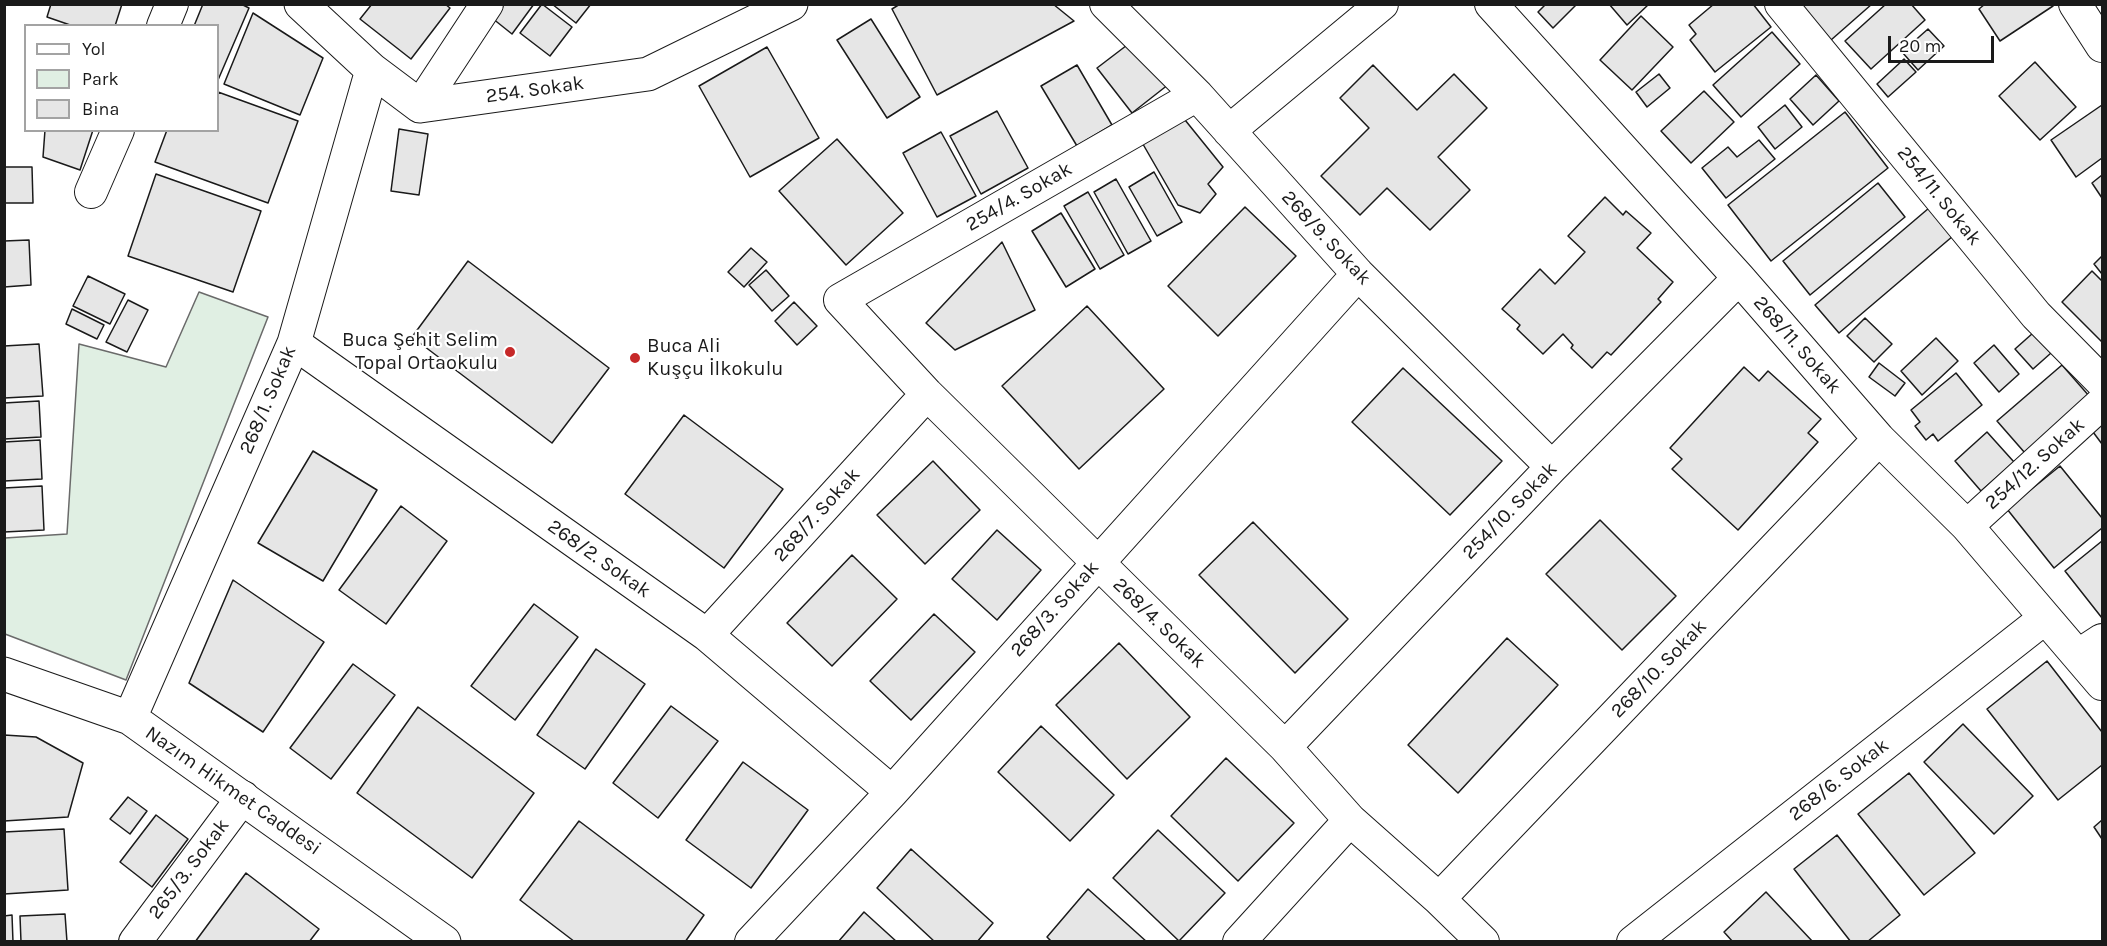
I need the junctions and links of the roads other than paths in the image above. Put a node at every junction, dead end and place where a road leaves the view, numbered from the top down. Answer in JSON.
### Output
{"nodes":[{"id":1,"x":172,"y":4,"type":"edge"},
{"id":2,"x":301,"y":4,"type":"edge"},
{"id":3,"x":487,"y":4,"type":"edge"},
{"id":4,"x":791,"y":4,"type":"edge"},
{"id":5,"x":1106,"y":4,"type":"edge"},
{"id":6,"x":1382,"y":4,"type":"edge"},
{"id":7,"x":1491,"y":4,"type":"edge"},
{"id":8,"x":1781,"y":4,"type":"edge"},
{"id":9,"x":2082,"y":7,"type":"edge"},
{"id":10,"x":164,"y":24,"type":"edge"},
{"id":11,"x":2103,"y":46,"type":"edge"},
{"id":12,"x":372,"y":70,"type":"junction"},
{"id":13,"x":1197,"y":95,"type":"junction"},
{"id":14,"x":420,"y":106,"type":"junction"},
{"id":15,"x":1229,"y":131,"type":"junction"},
{"id":16,"x":117,"y":132,"type":"edge"},
{"id":17,"x":91,"y":192,"type":"dead end"},
{"id":18,"x":1358,"y":274,"type":"junction"},
{"id":19,"x":1739,"y":278,"type":"junction"},
{"id":20,"x":840,"y":300,"type":"joint"},
{"id":21,"x":294,"y":343,"type":"junction"},
{"id":22,"x":2103,"y":382,"type":"edge"},
{"id":23,"x":927,"y":394,"type":"junction"},
{"id":24,"x":2103,"y":403,"type":"edge"},
{"id":25,"x":1879,"y":439,"type":"junction"},
{"id":26,"x":1552,"y":467,"type":"junction"},
{"id":27,"x":1966,"y":526,"type":"junction"},
{"id":28,"x":1097,"y":562,"type":"junction"},
{"id":29,"x":2045,"y":618,"type":"junction"},
{"id":30,"x":707,"y":635,"type":"junction"},
{"id":31,"x":2091,"y":647,"type":"edge"},
{"id":32,"x":4,"y":674,"type":"edge"},
{"id":33,"x":2103,"y":684,"type":"edge"},
{"id":34,"x":130,"y":718,"type":"junction"},
{"id":35,"x":1285,"y":747,"type":"junction"},
{"id":36,"x":892,"y":792,"type":"junction"},
{"id":37,"x":243,"y":797,"type":"junction"},
{"id":38,"x":1350,"y":820,"type":"junction"},
{"id":39,"x":1439,"y":899,"type":"junction"},
{"id":40,"x":135,"y":942,"type":"edge"},
{"id":41,"x":444,"y":942,"type":"edge"},
{"id":42,"x":751,"y":942,"type":"edge"},
{"id":43,"x":1239,"y":942,"type":"edge"},
{"id":44,"x":1483,"y":942,"type":"edge"},
{"id":45,"x":1633,"y":942,"type":"edge"}],
"edges":[{"from":1,"to":10,"type":"street"},
{"from":2,"to":12,"type":"street"},
{"from":3,"to":14,"type":"street"},
{"from":4,"to":14,"type":"street","name":"254. Sokak"},
{"from":5,"to":13,"type":"street","name":"268/9. Sokak"},
{"from":6,"to":15,"type":"street"},
{"from":7,"to":19,"type":"street","name":"268/11. Sokak"},
{"from":8,"to":22,"type":"street","name":"254/11. Sokak"},
{"from":9,"to":11,"type":"street"},
{"from":12,"to":14,"type":"street"},
{"from":12,"to":21,"type":"street","name":"268/1. Sokak"},
{"from":13,"to":15,"type":"street","name":"268/9. Sokak"},
{"from":13,"to":20,"type":"street","name":"254/4. Sokak"},
{"from":15,"to":18,"type":"street","name":"268/9. Sokak"},
{"from":16,"to":17,"type":"street"},
{"from":18,"to":26,"type":"street","name":"268/9. Sokak"},
{"from":18,"to":28,"type":"street","name":"268/3. Sokak"},
{"from":19,"to":25,"type":"street","name":"268/11. Sokak"},
{"from":19,"to":26,"type":"street","name":"254/10. Sokak"},
{"from":20,"to":23,"type":"street","name":"268/4. Sokak"},
{"from":21,"to":30,"type":"street","name":"268/2. Sokak"},
{"from":21,"to":34,"type":"street","name":"268/1. Sokak"},
{"from":23,"to":28,"type":"street","name":"268/4. Sokak"},
{"from":23,"to":30,"type":"street","name":"268/7. Sokak"},
{"from":24,"to":27,"type":"street","name":"254/12. Sokak"},
{"from":25,"to":27,"type":"street","name":"268/11. Sokak"},
{"from":25,"to":39,"type":"street","name":"268/10. Sokak"},
{"from":26,"to":35,"type":"street","name":"254/10. Sokak"},
{"from":27,"to":29,"type":"street","name":"268/11. Sokak"},
{"from":28,"to":35,"type":"street","name":"268/4. Sokak"},
{"from":28,"to":36,"type":"street","name":"268/3. Sokak"},
{"from":29,"to":31,"type":"street","name":"268/11. Sokak"},
{"from":29,"to":45,"type":"street","name":"268/6. Sokak"},
{"from":30,"to":36,"type":"street","name":"268/2. Sokak"},
{"from":31,"to":33,"type":"street","name":"268/11. Sokak"},
{"from":32,"to":34,"type":"street","name":"Nazım Hikmet Caddesi"},
{"from":34,"to":37,"type":"street","name":"Nazım Hikmet Caddesi"},
{"from":35,"to":38,"type":"street","name":"268/4. Sokak"},
{"from":36,"to":42,"type":"street","name":"268/3. Sokak"},
{"from":37,"to":40,"type":"street","name":"265/3. Sokak"},
{"from":37,"to":41,"type":"street","name":"Nazım Hikmet Caddesi"},
{"from":38,"to":39,"type":"street","name":"268/4. Sokak"},
{"from":38,"to":43,"type":"street"},
{"from":39,"to":44,"type":"street","name":"268/4. Sokak"}]}
